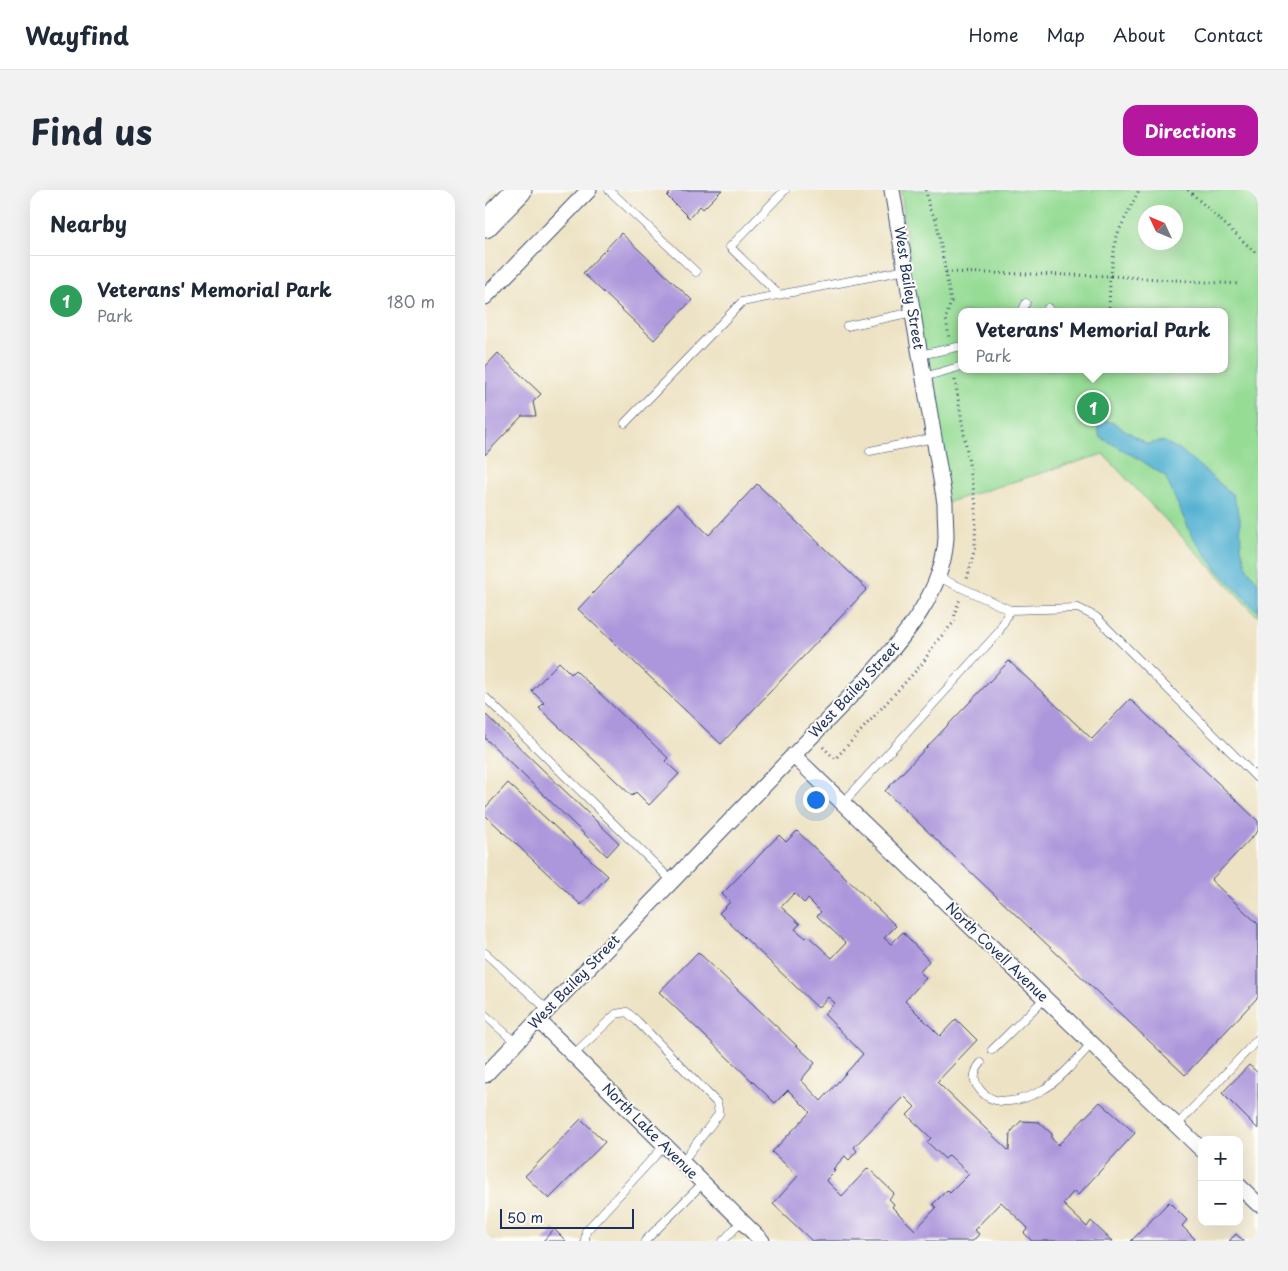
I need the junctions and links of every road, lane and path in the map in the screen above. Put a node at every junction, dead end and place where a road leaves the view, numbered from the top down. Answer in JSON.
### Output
{"nodes":[{"id":1,"x":519,"y":190,"type":"edge"},
{"id":2,"x":589,"y":190,"type":"edge"},
{"id":3,"x":609,"y":190,"type":"edge"},
{"id":4,"x":785,"y":190,"type":"edge"},
{"id":5,"x":892,"y":190,"type":"edge"},
{"id":6,"x":1139,"y":190,"type":"edge"},
{"id":7,"x":1188,"y":190,"type":"edge"},
{"id":8,"x":485,"y":225,"type":"edge"},
{"id":9,"x":1256,"y":253,"type":"dead end"},
{"id":10,"x":906,"y":270,"type":"junction"},
{"id":11,"x":696,"y":272,"type":"dead end"},
{"id":12,"x":946,"y":272,"type":"dead end"},
{"id":13,"x":1111,"y":276,"type":"junction"},
{"id":14,"x":1238,"y":284,"type":"dead end"},
{"id":15,"x":779,"y":295,"type":"junction"},
{"id":16,"x":485,"y":298,"type":"edge"},
{"id":17,"x":1026,"y":303,"type":"dead end"},
{"id":18,"x":1024,"y":308,"type":"edge"},
{"id":19,"x":1109,"y":308,"type":"edge"},
{"id":20,"x":913,"y":312,"type":"junction"},
{"id":21,"x":847,"y":326,"type":"dead end"},
{"id":22,"x":958,"y":347,"type":"edge"},
{"id":23,"x":920,"y":354,"type":"junction"},
{"id":24,"x":958,"y":367,"type":"edge"},
{"id":25,"x":924,"y":377,"type":"junction"},
{"id":26,"x":625,"y":423,"type":"dead end"},
{"id":27,"x":934,"y":438,"type":"junction"},
{"id":28,"x":870,"y":451,"type":"dead end"},
{"id":29,"x":938,"y":578,"type":"junction"},
{"id":30,"x":1009,"y":610,"type":"junction"},
{"id":31,"x":485,"y":697,"type":"edge"},
{"id":32,"x":793,"y":755,"type":"junction"},
{"id":33,"x":1258,"y":780,"type":"edge"},
{"id":34,"x":843,"y":803,"type":"junction"},
{"id":35,"x":672,"y":881,"type":"junction"},
{"id":36,"x":485,"y":953,"type":"edge"},
{"id":37,"x":1045,"y":998,"type":"junction"},
{"id":38,"x":485,"y":1015,"type":"edge"},
{"id":39,"x":543,"y":1015,"type":"junction"},
{"id":40,"x":1258,"y":1039,"type":"edge"},
{"id":41,"x":1092,"y":1043,"type":"junction"},
{"id":42,"x":516,"y":1044,"type":"junction"},
{"id":43,"x":992,"y":1050,"type":"dead end"},
{"id":44,"x":573,"y":1055,"type":"junction"},
{"id":45,"x":981,"y":1063,"type":"dead end"},
{"id":46,"x":485,"y":1076,"type":"edge"},
{"id":47,"x":1177,"y":1125,"type":"junction"},
{"id":48,"x":665,"y":1145,"type":"junction"},
{"id":49,"x":1198,"y":1146,"type":"edge"},
{"id":50,"x":682,"y":1162,"type":"junction"},
{"id":51,"x":703,"y":1183,"type":"junction"},
{"id":52,"x":1243,"y":1190,"type":"edge"},
{"id":53,"x":1258,"y":1204,"type":"edge"},
{"id":54,"x":742,"y":1221,"type":"junction"},
{"id":55,"x":585,"y":1241,"type":"edge"},
{"id":56,"x":645,"y":1241,"type":"edge"},
{"id":57,"x":723,"y":1241,"type":"edge"},
{"id":58,"x":762,"y":1241,"type":"edge"}],
"edges":[{"from":1,"to":8,"type":"highway"},
{"from":2,"to":16,"type":"street"},
{"from":3,"to":11,"type":"lane"},
{"from":4,"to":15,"type":"lane"},
{"from":5,"to":10,"type":"street","name":"West Bailey Street"},
{"from":6,"to":13,"type":"path"},
{"from":7,"to":9,"type":"path"},
{"from":10,"to":15,"type":"lane"},
{"from":10,"to":20,"type":"street","name":"West Bailey Street"},
{"from":12,"to":13,"type":"path"},
{"from":13,"to":14,"type":"path"},
{"from":13,"to":19,"type":"path"},
{"from":15,"to":26,"type":"lane"},
{"from":17,"to":18,"type":"lane"},
{"from":20,"to":21,"type":"lane"},
{"from":20,"to":23,"type":"street","name":"West Bailey Street"},
{"from":22,"to":23,"type":"lane"},
{"from":23,"to":25,"type":"street","name":"West Bailey Street"},
{"from":24,"to":25,"type":"lane"},
{"from":25,"to":27,"type":"street","name":"West Bailey Street"},
{"from":27,"to":28,"type":"lane"},
{"from":27,"to":29,"type":"street","name":"West Bailey Street"},
{"from":29,"to":30,"type":"lane"},
{"from":29,"to":32,"type":"street","name":"West Bailey Street"},
{"from":30,"to":33,"type":"lane"},
{"from":30,"to":34,"type":"lane"},
{"from":31,"to":35,"type":"lane"},
{"from":32,"to":34,"type":"street","name":"North Covell Avenue"},
{"from":32,"to":35,"type":"street","name":"West Bailey Street"},
{"from":34,"to":37,"type":"street","name":"North Covell Avenue"},
{"from":35,"to":39,"type":"street","name":"West Bailey Street"},
{"from":36,"to":39,"type":"lane"},
{"from":37,"to":41,"type":"street","name":"North Covell Avenue"},
{"from":37,"to":43,"type":"lane"},
{"from":38,"to":42,"type":"lane"},
{"from":39,"to":42,"type":"street","name":"West Bailey Street"},
{"from":39,"to":44,"type":"street","name":"North Lake Avenue"},
{"from":40,"to":47,"type":"lane"},
{"from":41,"to":45,"type":"lane"},
{"from":41,"to":47,"type":"street","name":"North Covell Avenue"},
{"from":42,"to":46,"type":"street","name":"West Bailey Street"},
{"from":44,"to":48,"type":"street","name":"North Lake Avenue"},
{"from":44,"to":50,"type":"lane"},
{"from":47,"to":49,"type":"street","name":"North Covell Avenue"},
{"from":48,"to":50,"type":"street","name":"North Lake Avenue"},
{"from":48,"to":55,"type":"lane"},
{"from":50,"to":51,"type":"street","name":"North Lake Avenue"},
{"from":51,"to":54,"type":"street","name":"North Lake Avenue"},
{"from":51,"to":56,"type":"lane"},
{"from":52,"to":53,"type":"street"},
{"from":54,"to":57,"type":"lane"},
{"from":54,"to":58,"type":"street","name":"North Lake Avenue"}]}
